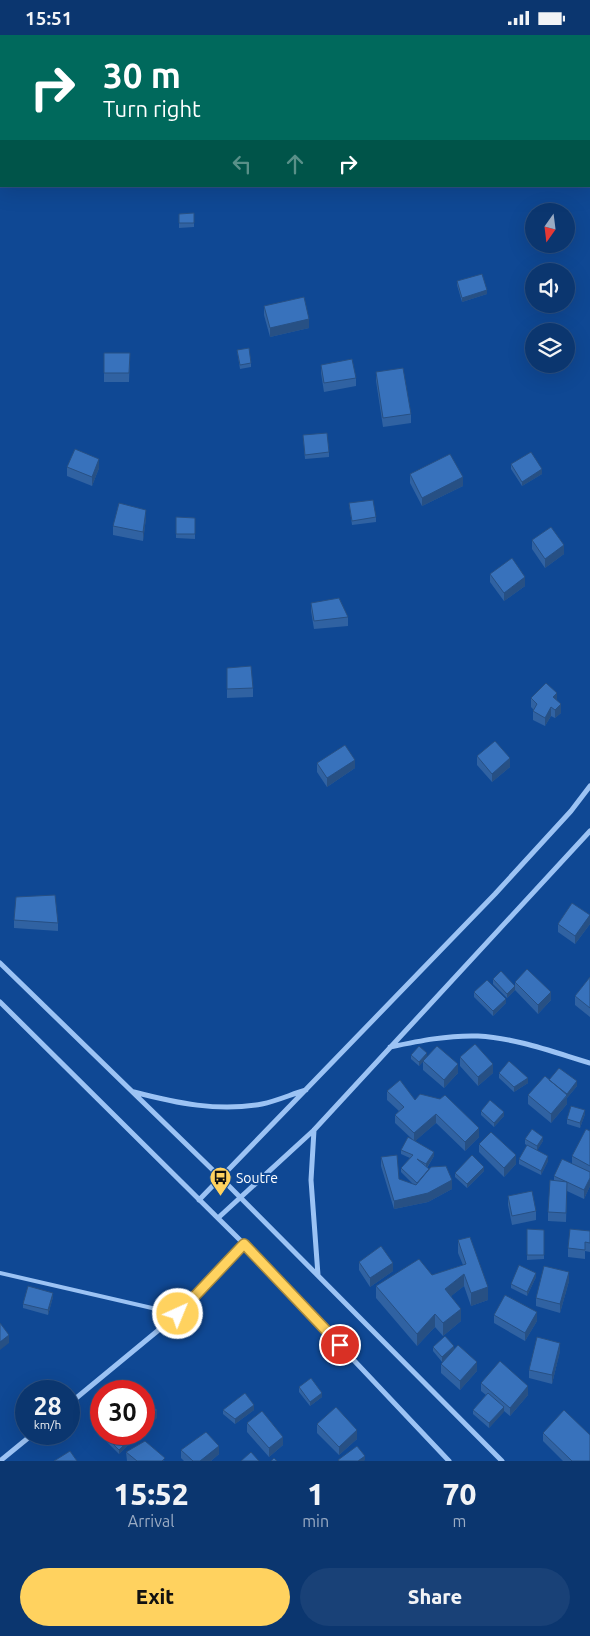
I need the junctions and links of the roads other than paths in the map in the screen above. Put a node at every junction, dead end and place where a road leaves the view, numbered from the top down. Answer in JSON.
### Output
{"nodes":[{"id":1,"x":590,"y":785,"type":"edge"},
{"id":2,"x":590,"y":831,"type":"edge"},
{"id":3,"x":0,"y":963,"type":"edge"},
{"id":4,"x":0,"y":1002,"type":"edge"},
{"id":5,"x":390,"y":1047,"type":"junction"},
{"id":6,"x":590,"y":1063,"type":"edge"},
{"id":7,"x":306,"y":1090,"type":"junction"},
{"id":8,"x":132,"y":1091,"type":"junction"},
{"id":9,"x":314,"y":1130,"type":"junction"},
{"id":10,"x":221,"y":1178,"type":"junction"},
{"id":11,"x":241,"y":1198,"type":"junction"},
{"id":12,"x":199,"y":1200,"type":"junction"},
{"id":13,"x":218,"y":1218,"type":"junction"},
{"id":14,"x":244,"y":1244,"type":"junction"},
{"id":15,"x":0,"y":1273,"type":"edge"},
{"id":16,"x":318,"y":1275,"type":"junction"},
{"id":17,"x":178,"y":1314,"type":"junction"},
{"id":18,"x":80,"y":1395,"type":"edge"},
{"id":19,"x":20,"y":1445,"type":"edge"},
{"id":20,"x":0,"y":1461,"type":"edge"},
{"id":21,"x":449,"y":1461,"type":"edge"},
{"id":22,"x":502,"y":1461,"type":"edge"}],
"edges":[{"from":1,"to":7,"type":"street"},
{"from":2,"to":5,"type":"street"},
{"from":3,"to":8,"type":"street"},
{"from":4,"to":12,"type":"street"},
{"from":5,"to":6,"type":"street"},
{"from":5,"to":9,"type":"street"},
{"from":7,"to":8,"type":"street"},
{"from":7,"to":10,"type":"street"},
{"from":8,"to":10,"type":"street"},
{"from":9,"to":11,"type":"street"},
{"from":9,"to":16,"type":"street"},
{"from":10,"to":11,"type":"street"},
{"from":10,"to":12,"type":"street"},
{"from":11,"to":13,"type":"street"},
{"from":11,"to":16,"type":"street"},
{"from":12,"to":13,"type":"street"},
{"from":13,"to":14,"type":"street"},
{"from":14,"to":17,"type":"street"},
{"from":14,"to":21,"type":"street"},
{"from":15,"to":17,"type":"lane"},
{"from":16,"to":22,"type":"street"},
{"from":17,"to":18,"type":"street"},
{"from":19,"to":20,"type":"street"}]}
